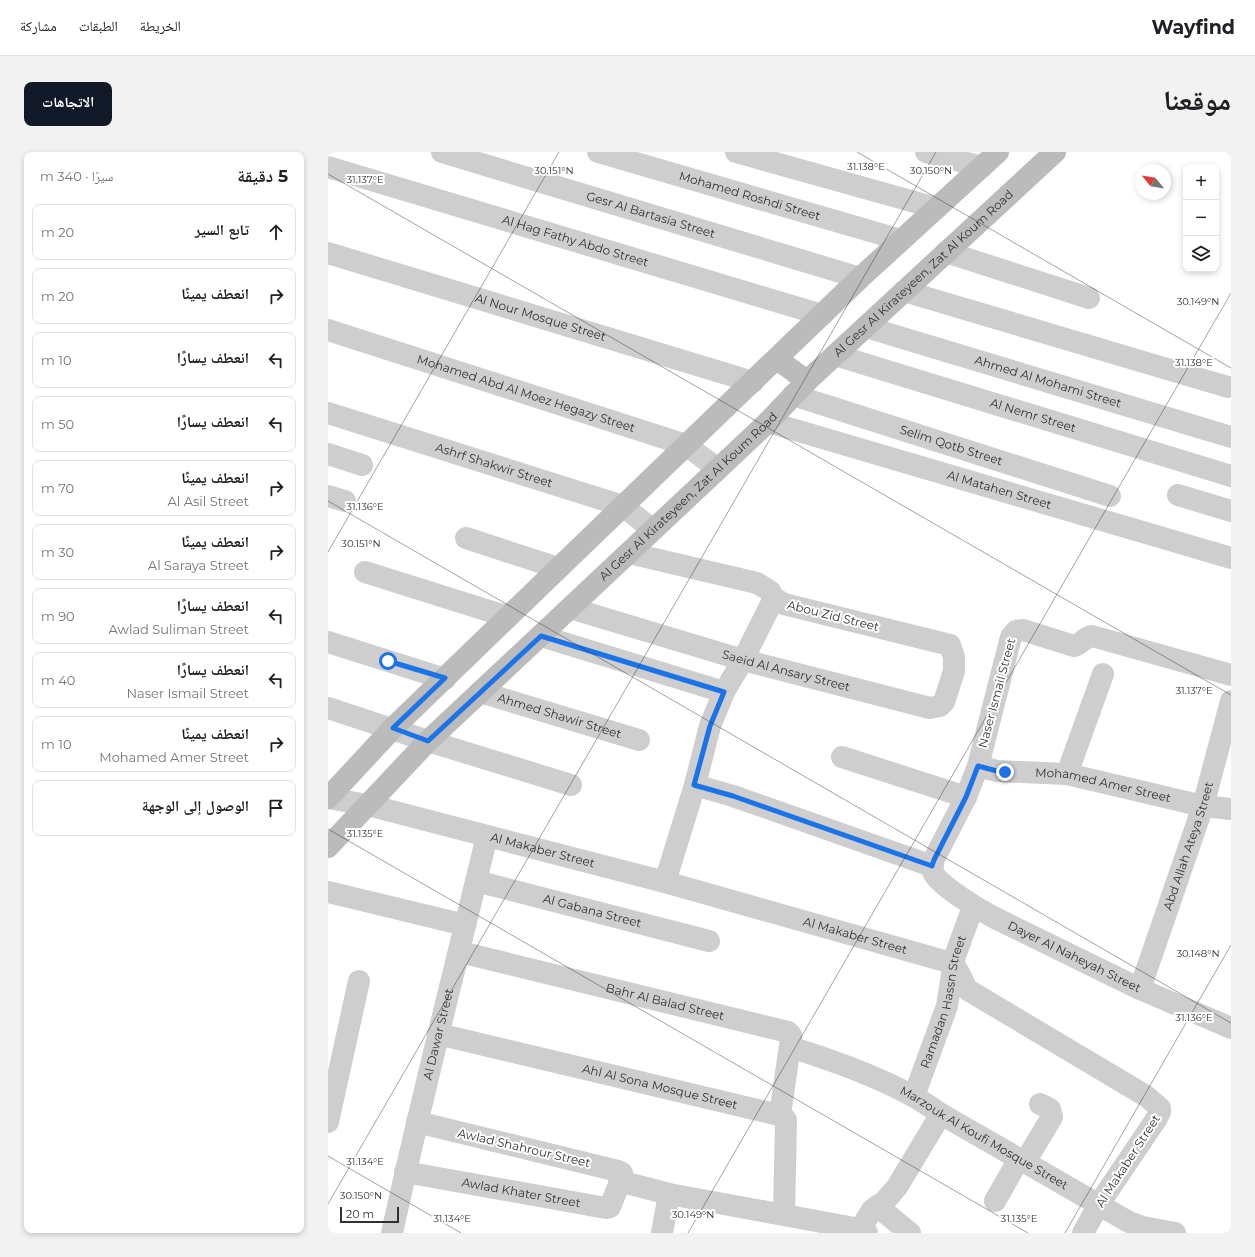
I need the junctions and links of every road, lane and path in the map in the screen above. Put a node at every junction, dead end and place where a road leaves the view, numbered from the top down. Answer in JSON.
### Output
{"nodes":[{"id":1,"x":442,"y":152,"type":"edge"},
{"id":2,"x":598,"y":152,"type":"edge"},
{"id":3,"x":736,"y":152,"type":"edge"},
{"id":4,"x":926,"y":152,"type":"edge"},
{"id":5,"x":998,"y":152,"type":"edge"},
{"id":6,"x":1055,"y":152,"type":"edge"},
{"id":7,"x":328,"y":167,"type":"edge"},
{"id":8,"x":982,"y":167,"type":"junction"},
{"id":9,"x":936,"y":208,"type":"junction"},
{"id":10,"x":901,"y":240,"type":"junction"},
{"id":11,"x":946,"y":252,"type":"junction"},
{"id":12,"x":328,"y":253,"type":"edge"},
{"id":13,"x":860,"y":278,"type":"junction"},
{"id":14,"x":904,"y":292,"type":"junction"},
{"id":15,"x":1090,"y":298,"type":"dead end"},
{"id":16,"x":822,"y":315,"type":"junction"},
{"id":17,"x":866,"y":327,"type":"junction"},
{"id":18,"x":328,"y":330,"type":"edge"},
{"id":19,"x":835,"y":355,"type":"junction"},
{"id":20,"x":777,"y":359,"type":"junction"},
{"id":21,"x":753,"y":382,"type":"junction"},
{"id":22,"x":1228,"y":387,"type":"dead end"},
{"id":23,"x":800,"y":388,"type":"junction"},
{"id":24,"x":328,"y":413,"type":"edge"},
{"id":25,"x":768,"y":422,"type":"junction"},
{"id":26,"x":1231,"y":437,"type":"edge"},
{"id":27,"x":686,"y":445,"type":"junction"},
{"id":28,"x":328,"y":454,"type":"edge"},
{"id":29,"x":362,"y":465,"type":"dead end"},
{"id":30,"x":718,"y":469,"type":"junction"},
{"id":31,"x":1231,"y":476,"type":"edge"},
{"id":32,"x":1178,"y":495,"type":"dead end"},
{"id":33,"x":1110,"y":496,"type":"dead end"},
{"id":34,"x":622,"y":506,"type":"junction"},
{"id":35,"x":1231,"y":511,"type":"edge"},
{"id":36,"x":653,"y":530,"type":"junction"},
{"id":37,"x":466,"y":538,"type":"dead end"},
{"id":38,"x":629,"y":553,"type":"junction"},
{"id":39,"x":1231,"y":558,"type":"edge"},
{"id":40,"x":558,"y":568,"type":"junction"},
{"id":41,"x":365,"y":572,"type":"dead end"},
{"id":42,"x":774,"y":598,"type":"junction"},
{"id":43,"x":570,"y":608,"type":"junction"},
{"id":44,"x":508,"y":617,"type":"junction"},
{"id":45,"x":541,"y":636,"type":"junction"},
{"id":46,"x":328,"y":642,"type":"edge"},
{"id":47,"x":950,"y":645,"type":"joint"},
{"id":48,"x":743,"y":660,"type":"junction"},
{"id":49,"x":1103,"y":674,"type":"dead end"},
{"id":50,"x":1231,"y":675,"type":"edge"},
{"id":51,"x":445,"y":678,"type":"junction"},
{"id":52,"x":480,"y":692,"type":"junction"},
{"id":53,"x":724,"y":692,"type":"junction"},
{"id":54,"x":1231,"y":701,"type":"edge"},
{"id":55,"x":328,"y":708,"type":"edge"},
{"id":56,"x":393,"y":728,"type":"junction"},
{"id":57,"x":639,"y":740,"type":"dead end"},
{"id":58,"x":428,"y":741,"type":"junction"},
{"id":59,"x":842,"y":757,"type":"dead end"},
{"id":60,"x":978,"y":766,"type":"junction"},
{"id":61,"x":1067,"y":774,"type":"junction"},
{"id":62,"x":571,"y":785,"type":"dead end"},
{"id":63,"x":694,"y":785,"type":"junction"},
{"id":64,"x":966,"y":797,"type":"junction"},
{"id":65,"x":328,"y":798,"type":"edge"},
{"id":66,"x":368,"y":805,"type":"junction"},
{"id":67,"x":1203,"y":806,"type":"junction"},
{"id":68,"x":1231,"y":809,"type":"edge"},
{"id":69,"x":487,"y":836,"type":"junction"},
{"id":70,"x":328,"y":847,"type":"edge"},
{"id":71,"x":932,"y":866,"type":"junction"},
{"id":72,"x":476,"y":881,"type":"junction"},
{"id":73,"x":665,"y":882,"type":"junction"},
{"id":74,"x":328,"y":892,"type":"edge"},
{"id":75,"x":973,"y":907,"type":"junction"},
{"id":76,"x":465,"y":925,"type":"junction"},
{"id":77,"x":709,"y":941,"type":"dead end"},
{"id":78,"x":460,"y":952,"type":"junction"},
{"id":79,"x":954,"y":965,"type":"junction"},
{"id":80,"x":358,"y":981,"type":"dead end"},
{"id":81,"x":1140,"y":989,"type":"junction"},
{"id":82,"x":1231,"y":1028,"type":"edge"},
{"id":83,"x":438,"y":1034,"type":"junction"},
{"id":84,"x":790,"y":1047,"type":"junction"},
{"id":85,"x":914,"y":1096,"type":"junction"},
{"id":86,"x":1040,"y":1104,"type":"dead end"},
{"id":87,"x":941,"y":1114,"type":"junction"},
{"id":88,"x":780,"y":1115,"type":"junction"},
{"id":89,"x":328,"y":1122,"type":"edge"},
{"id":90,"x":417,"y":1122,"type":"junction"},
{"id":91,"x":1022,"y":1160,"type":"junction"},
{"id":92,"x":405,"y":1172,"type":"junction"},
{"id":93,"x":619,"y":1181,"type":"junction"},
{"id":94,"x":669,"y":1194,"type":"junction"},
{"id":95,"x":995,"y":1201,"type":"dead end"},
{"id":96,"x":1099,"y":1204,"type":"junction"},
{"id":97,"x":877,"y":1206,"type":"junction"},
{"id":98,"x":784,"y":1215,"type":"junction"},
{"id":99,"x":1143,"y":1230,"type":"edge"},
{"id":100,"x":862,"y":1232,"type":"edge"},
{"id":101,"x":392,"y":1233,"type":"edge"},
{"id":102,"x":662,"y":1233,"type":"edge"},
{"id":103,"x":910,"y":1233,"type":"edge"},
{"id":104,"x":1083,"y":1233,"type":"edge"},
{"id":105,"x":1175,"y":1233,"type":"edge"}],
"edges":[{"from":1,"to":13,"type":"street","name":"Gesr Al Bartasia Street"},
{"from":2,"to":10,"type":"street","name":"Mohamed Roshdi Street"},
{"from":3,"to":9,"type":"street"},
{"from":4,"to":8,"type":"street"},
{"from":5,"to":8,"type":"street"},
{"from":6,"to":11,"type":"street","name":"Al Gesr Al Kirateyeen, Zat Al Koum Road"},
{"from":7,"to":16,"type":"street","name":"Al Hag Fathy Abdo Street"},
{"from":8,"to":9,"type":"street"},
{"from":9,"to":10,"type":"street"},
{"from":10,"to":13,"type":"street"},
{"from":11,"to":14,"type":"street","name":"Al Gesr Al Kirateyeen, Zat Al Koum Road"},
{"from":11,"to":15,"type":"street"},
{"from":12,"to":21,"type":"street","name":"Al Nour Mosque Street"},
{"from":13,"to":16,"type":"street"},
{"from":14,"to":17,"type":"street","name":"Al Gesr Al Kirateyeen, Zat Al Koum Road"},
{"from":14,"to":22,"type":"street"},
{"from":16,"to":20,"type":"street"},
{"from":17,"to":19,"type":"street","name":"Al Gesr Al Kirateyeen, Zat Al Koum Road"},
{"from":17,"to":26,"type":"street","name":"Ahmed Al Mohami Street"},
{"from":18,"to":27,"type":"street","name":"Mohamed Abd Al Moez Hegazy Street"},
{"from":19,"to":23,"type":"street","name":"Al Gesr Al Kirateyeen, Zat Al Koum Road"},
{"from":19,"to":31,"type":"street","name":"Al Nemr Street"},
{"from":20,"to":21,"type":"street"},
{"from":20,"to":23,"type":"street"},
{"from":21,"to":27,"type":"street"},
{"from":23,"to":25,"type":"street","name":"Al Gesr Al Kirateyeen, Zat Al Koum Road"},
{"from":23,"to":33,"type":"street","name":"Selim Qotb Street"},
{"from":24,"to":34,"type":"street","name":"Ashrf Shakwir Street"},
{"from":25,"to":30,"type":"street","name":"Al Gesr Al Kirateyeen, Zat Al Koum Road"},
{"from":25,"to":39,"type":"street","name":"Al Matahen Street"},
{"from":27,"to":30,"type":"street","name":"Mohamed Abd Al Moez Hegazy Street"},
{"from":27,"to":34,"type":"street"},
{"from":28,"to":29,"type":"street"},
{"from":30,"to":36,"type":"street","name":"Al Gesr Al Kirateyeen, Zat Al Koum Road"},
{"from":32,"to":35,"type":"street"},
{"from":34,"to":36,"type":"street","name":"Ashrf Shakwir Street"},
{"from":34,"to":40,"type":"street"},
{"from":36,"to":38,"type":"street","name":"Al Gesr Al Kirateyeen, Zat Al Koum Road"},
{"from":37,"to":40,"type":"street"},
{"from":38,"to":42,"type":"street","name":"Abou Zid Street"},
{"from":38,"to":43,"type":"street","name":"Al Gesr Al Kirateyeen, Zat Al Koum Road"},
{"from":40,"to":44,"type":"street"},
{"from":41,"to":44,"type":"street"},
{"from":42,"to":47,"type":"street","name":"Abou Zid Street"},
{"from":42,"to":48,"type":"street"},
{"from":43,"to":45,"type":"street","name":"Al Gesr Al Kirateyeen, Zat Al Koum Road"},
{"from":43,"to":48,"type":"street","name":"Saeid Al Ansary Street"},
{"from":44,"to":51,"type":"street"},
{"from":45,"to":52,"type":"street","name":"Al Gesr Al Kirateyeen, Zat Al Koum Road"},
{"from":45,"to":53,"type":"street"},
{"from":46,"to":51,"type":"street"},
{"from":47,"to":48,"type":"street","name":"Saeid Al Ansary Street"},
{"from":48,"to":53,"type":"street"},
{"from":49,"to":61,"type":"street"},
{"from":50,"to":60,"type":"street","name":"Naser Ismail Street"},
{"from":51,"to":56,"type":"street"},
{"from":52,"to":57,"type":"street","name":"Ahmed Shawir Street"},
{"from":52,"to":58,"type":"street","name":"Al Gesr Al Kirateyeen, Zat Al Koum Road"},
{"from":53,"to":63,"type":"street"},
{"from":54,"to":67,"type":"street","name":"Abd Allah Ateya Street"},
{"from":55,"to":56,"type":"street"},
{"from":56,"to":58,"type":"street"},
{"from":56,"to":65,"type":"street"},
{"from":58,"to":62,"type":"street"},
{"from":58,"to":66,"type":"street","name":"Al Gesr Al Kirateyeen, Zat Al Koum Road"},
{"from":59,"to":64,"type":"street"},
{"from":60,"to":61,"type":"street","name":"Mohamed Amer Street"},
{"from":60,"to":64,"type":"street","name":"Naser Ismail Street"},
{"from":61,"to":67,"type":"street","name":"Mohamed Amer Street"},
{"from":63,"to":71,"type":"street"},
{"from":63,"to":73,"type":"street"},
{"from":64,"to":71,"type":"street","name":"Naser Ismail Street"},
{"from":65,"to":66,"type":"street","name":"Al Makaber Street"},
{"from":66,"to":69,"type":"street","name":"Al Makaber Street"},
{"from":66,"to":70,"type":"street","name":"Al Gesr Al Kirateyeen, Zat Al Koum Road"},
{"from":67,"to":68,"type":"street","name":"Mohamed Amer Street"},
{"from":67,"to":81,"type":"street","name":"Abd Allah Ateya Street"},
{"from":69,"to":72,"type":"street","name":"Al Dawar Street"},
{"from":69,"to":73,"type":"street","name":"Al Makaber Street"},
{"from":71,"to":75,"type":"street","name":"Dayer Al Naheyah Street"},
{"from":72,"to":76,"type":"street","name":"Al Dawar Street"},
{"from":72,"to":77,"type":"street","name":"Al Gabana Street"},
{"from":73,"to":79,"type":"street","name":"Al Makaber Street"},
{"from":74,"to":76,"type":"street"},
{"from":75,"to":79,"type":"street","name":"Ramadan Hassn Street"},
{"from":75,"to":81,"type":"street","name":"Dayer Al Naheyah Street"},
{"from":76,"to":78,"type":"street","name":"Al Dawar Street"},
{"from":78,"to":83,"type":"street","name":"Al Dawar Street"},
{"from":78,"to":84,"type":"street","name":"Bahr Al Balad Street"},
{"from":79,"to":85,"type":"street","name":"Ramadan Hassn Street"},
{"from":79,"to":96,"type":"street","name":"Al Makaber Street"},
{"from":80,"to":89,"type":"street"},
{"from":81,"to":82,"type":"street","name":"Dayer Al Naheyah Street"},
{"from":83,"to":88,"type":"street","name":"Ahl Al Sona Mosque Street"},
{"from":83,"to":90,"type":"street","name":"Al Dawar Street"},
{"from":84,"to":85,"type":"street","name":"Marzouk Al Koufi Mosque Street"},
{"from":84,"to":88,"type":"street","name":"Bahr Al Balad Street"},
{"from":85,"to":87,"type":"street","name":"Marzouk Al Koufi Mosque Street"},
{"from":86,"to":91,"type":"street"},
{"from":87,"to":91,"type":"street","name":"Marzouk Al Koufi Mosque Street"},
{"from":87,"to":97,"type":"street"},
{"from":88,"to":98,"type":"street"},
{"from":90,"to":92,"type":"street","name":"Al Dawar Street"},
{"from":90,"to":93,"type":"street","name":"Awlad Shahrour Street"},
{"from":91,"to":95,"type":"street"},
{"from":91,"to":96,"type":"street","name":"Marzouk Al Koufi Mosque Street"},
{"from":92,"to":93,"type":"street","name":"Awlad Khater Street"},
{"from":92,"to":101,"type":"street","name":"Al Dawar Street"},
{"from":93,"to":94,"type":"street"},
{"from":94,"to":98,"type":"street"},
{"from":94,"to":102,"type":"street"},
{"from":96,"to":99,"type":"street","name":"Marzouk Al Koufi Mosque Street"},
{"from":96,"to":104,"type":"street","name":"Al Makaber Street"},
{"from":97,"to":100,"type":"street"},
{"from":97,"to":103,"type":"street"},
{"from":98,"to":100,"type":"street"},
{"from":99,"to":105,"type":"street","name":"Marzouk Al Koufi Mosque Street"}]}
